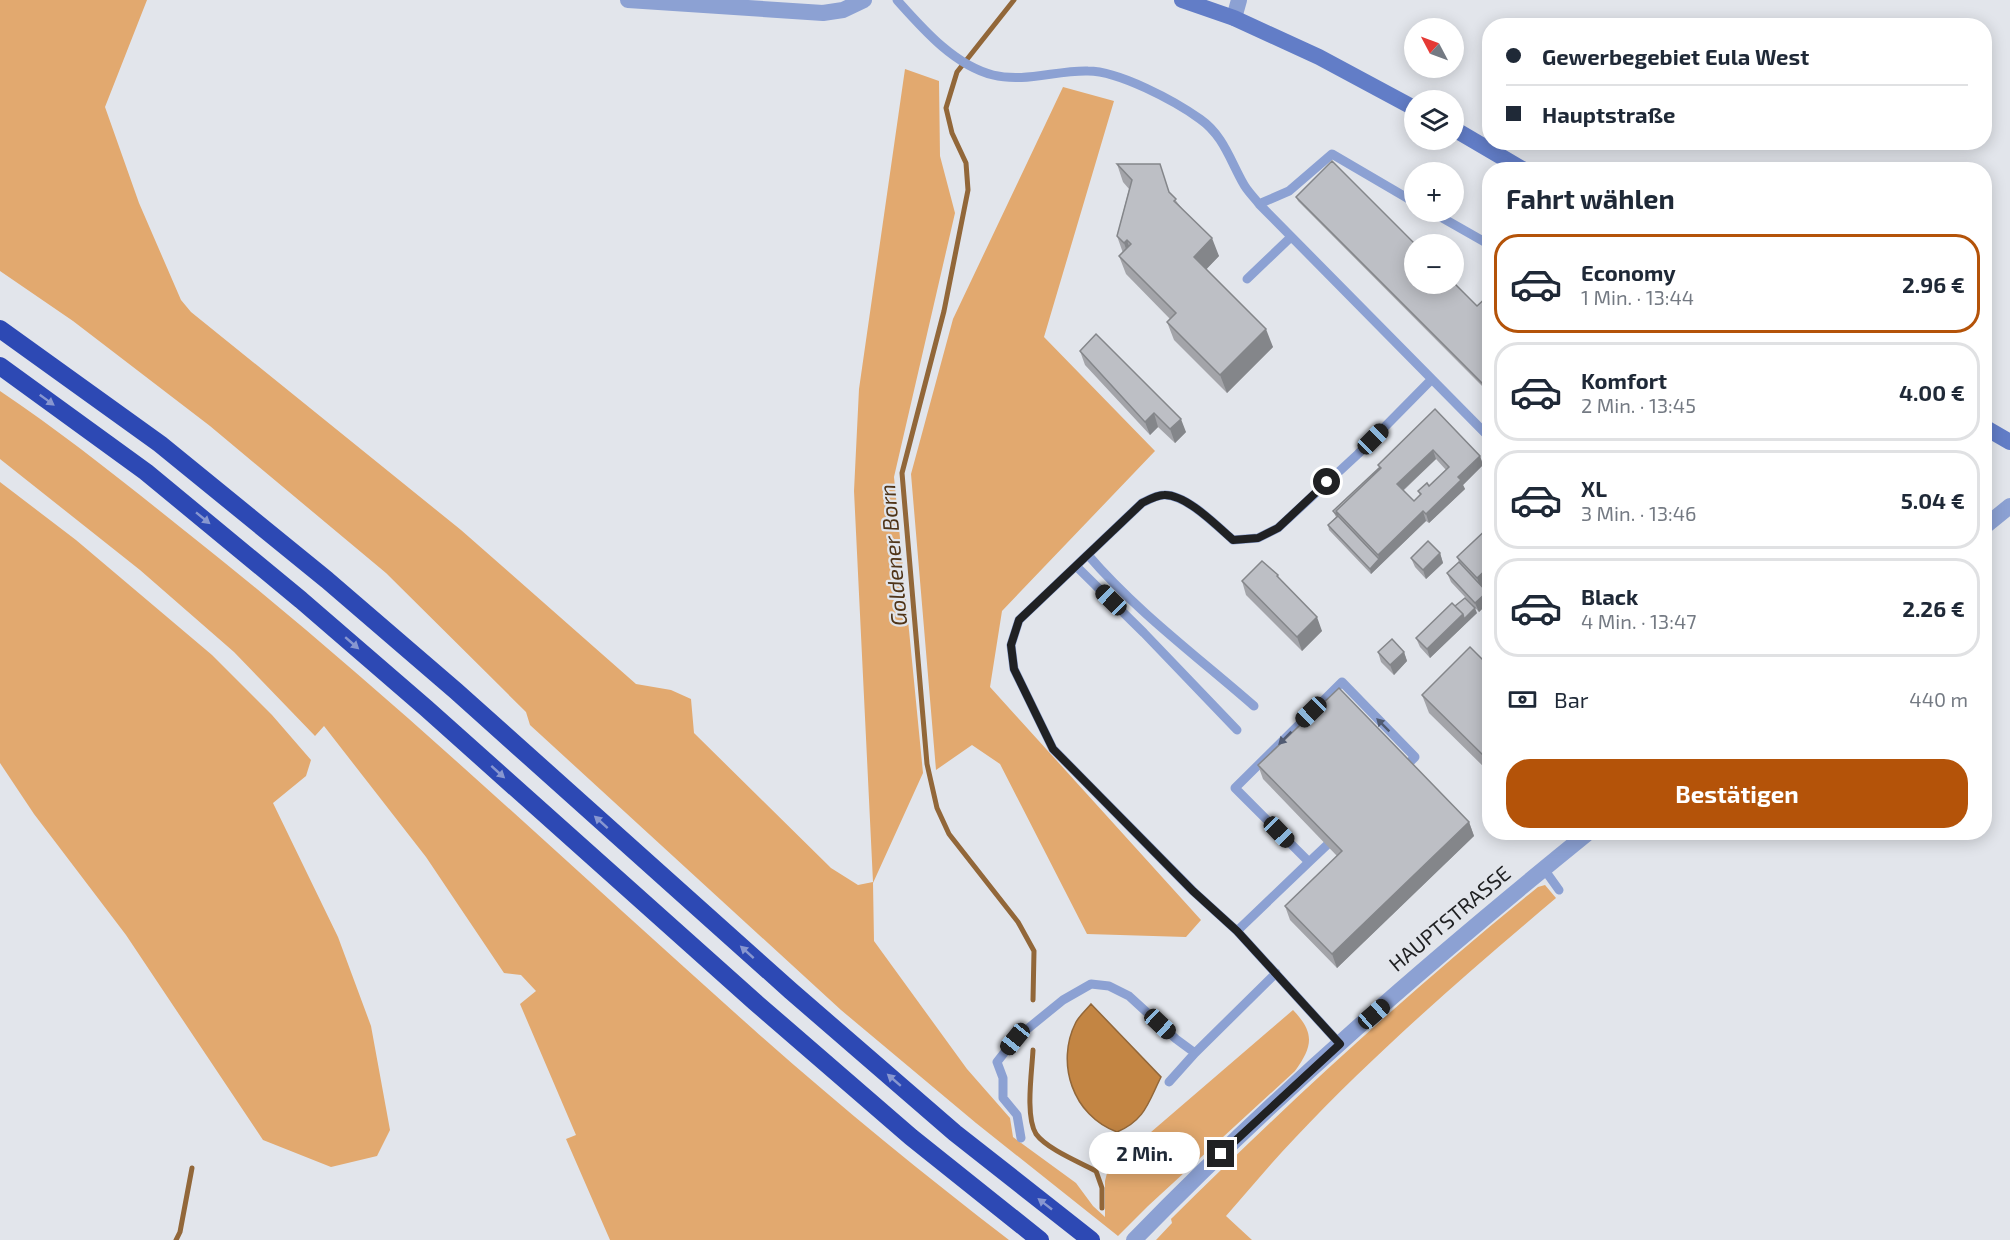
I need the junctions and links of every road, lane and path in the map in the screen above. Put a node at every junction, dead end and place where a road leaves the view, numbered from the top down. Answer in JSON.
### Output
{"nodes":[{"id":1,"x":628,"y":0,"type":"edge"},
{"id":2,"x":864,"y":0,"type":"edge"},
{"id":3,"x":897,"y":0,"type":"edge"},
{"id":4,"x":1182,"y":0,"type":"edge"},
{"id":5,"x":1239,"y":0,"type":"edge"},
{"id":6,"x":1234,"y":18,"type":"junction"},
{"id":7,"x":1404,"y":103,"type":"edge"},
{"id":8,"x":1464,"y":135,"type":"edge"},
{"id":9,"x":1482,"y":145,"type":"edge"},
{"id":10,"x":1490,"y":150,"type":"edge"},
{"id":11,"x":1510,"y":162,"type":"edge"},
{"id":12,"x":1404,"y":196,"type":"edge"},
{"id":13,"x":1259,"y":204,"type":"junction"},
{"id":14,"x":1450,"y":222,"type":"edge"},
{"id":15,"x":1291,"y":237,"type":"junction"},
{"id":16,"x":1482,"y":240,"type":"edge"},
{"id":17,"x":1247,"y":279,"type":"dead end"},
{"id":18,"x":0,"y":329,"type":"edge"},
{"id":19,"x":0,"y":366,"type":"edge"},
{"id":20,"x":1431,"y":380,"type":"junction"},
{"id":21,"x":1482,"y":430,"type":"edge"},
{"id":22,"x":1992,"y":432,"type":"edge"},
{"id":23,"x":2010,"y":442,"type":"edge"},
{"id":24,"x":2010,"y":506,"type":"edge"},
{"id":25,"x":1992,"y":521,"type":"edge"},
{"id":26,"x":1088,"y":555,"type":"junction"},
{"id":27,"x":1077,"y":567,"type":"junction"},
{"id":28,"x":1254,"y":706,"type":"dead end"},
{"id":29,"x":1237,"y":730,"type":"dead end"},
{"id":30,"x":1406,"y":766,"type":"edge"},
{"id":31,"x":1579,"y":840,"type":"edge"},
{"id":32,"x":1327,"y":844,"type":"edge"},
{"id":33,"x":1309,"y":862,"type":"junction"},
{"id":34,"x":1544,"y":869,"type":"junction"},
{"id":35,"x":1559,"y":890,"type":"dead end"},
{"id":36,"x":1237,"y":931,"type":"junction"},
{"id":37,"x":1276,"y":973,"type":"junction"},
{"id":38,"x":1340,"y":1044,"type":"junction"},
{"id":39,"x":1195,"y":1053,"type":"junction"},
{"id":40,"x":1169,"y":1082,"type":"dead end"},
{"id":41,"x":1021,"y":1138,"type":"dead end"},
{"id":42,"x":1040,"y":1240,"type":"edge"},
{"id":43,"x":1091,"y":1240,"type":"edge"},
{"id":44,"x":1134,"y":1240,"type":"edge"}],
"edges":[{"from":1,"to":2,"type":"street"},
{"from":3,"to":13,"type":"lane"},
{"from":4,"to":6,"type":"main road"},
{"from":5,"to":6,"type":"street"},
{"from":6,"to":7,"type":"main road"},
{"from":8,"to":9,"type":"main road"},
{"from":10,"to":11,"type":"main road"},
{"from":12,"to":13,"type":"lane"},
{"from":13,"to":15,"type":"lane"},
{"from":14,"to":16,"type":"lane"},
{"from":15,"to":17,"type":"lane"},
{"from":15,"to":20,"type":"lane"},
{"from":43,"to":18,"type":"highway","one_way":true},
{"from":19,"to":42,"type":"highway","one_way":true},
{"from":20,"to":21,"type":"lane"},
{"from":20,"to":26,"type":"lane"},
{"from":22,"to":23,"type":"main road"},
{"from":24,"to":25,"type":"street"},
{"from":26,"to":27,"type":"lane"},
{"from":26,"to":28,"type":"lane"},
{"from":27,"to":29,"type":"lane"},
{"from":27,"to":36,"type":"lane"},
{"from":30,"to":33,"type":"lane","one_way":true},
{"from":31,"to":34,"type":"street","name":"HAUPTSTRASSE"},
{"from":32,"to":33,"type":"lane"},
{"from":33,"to":36,"type":"lane"},
{"from":34,"to":35,"type":"lane"},
{"from":34,"to":38,"type":"street","name":"HAUPTSTRASSE"},
{"from":36,"to":37,"type":"lane"},
{"from":37,"to":38,"type":"lane"},
{"from":37,"to":39,"type":"lane"},
{"from":38,"to":44,"type":"street","name":"HAUPTSTRASSE"},
{"from":39,"to":40,"type":"lane"},
{"from":39,"to":41,"type":"lane"}]}
